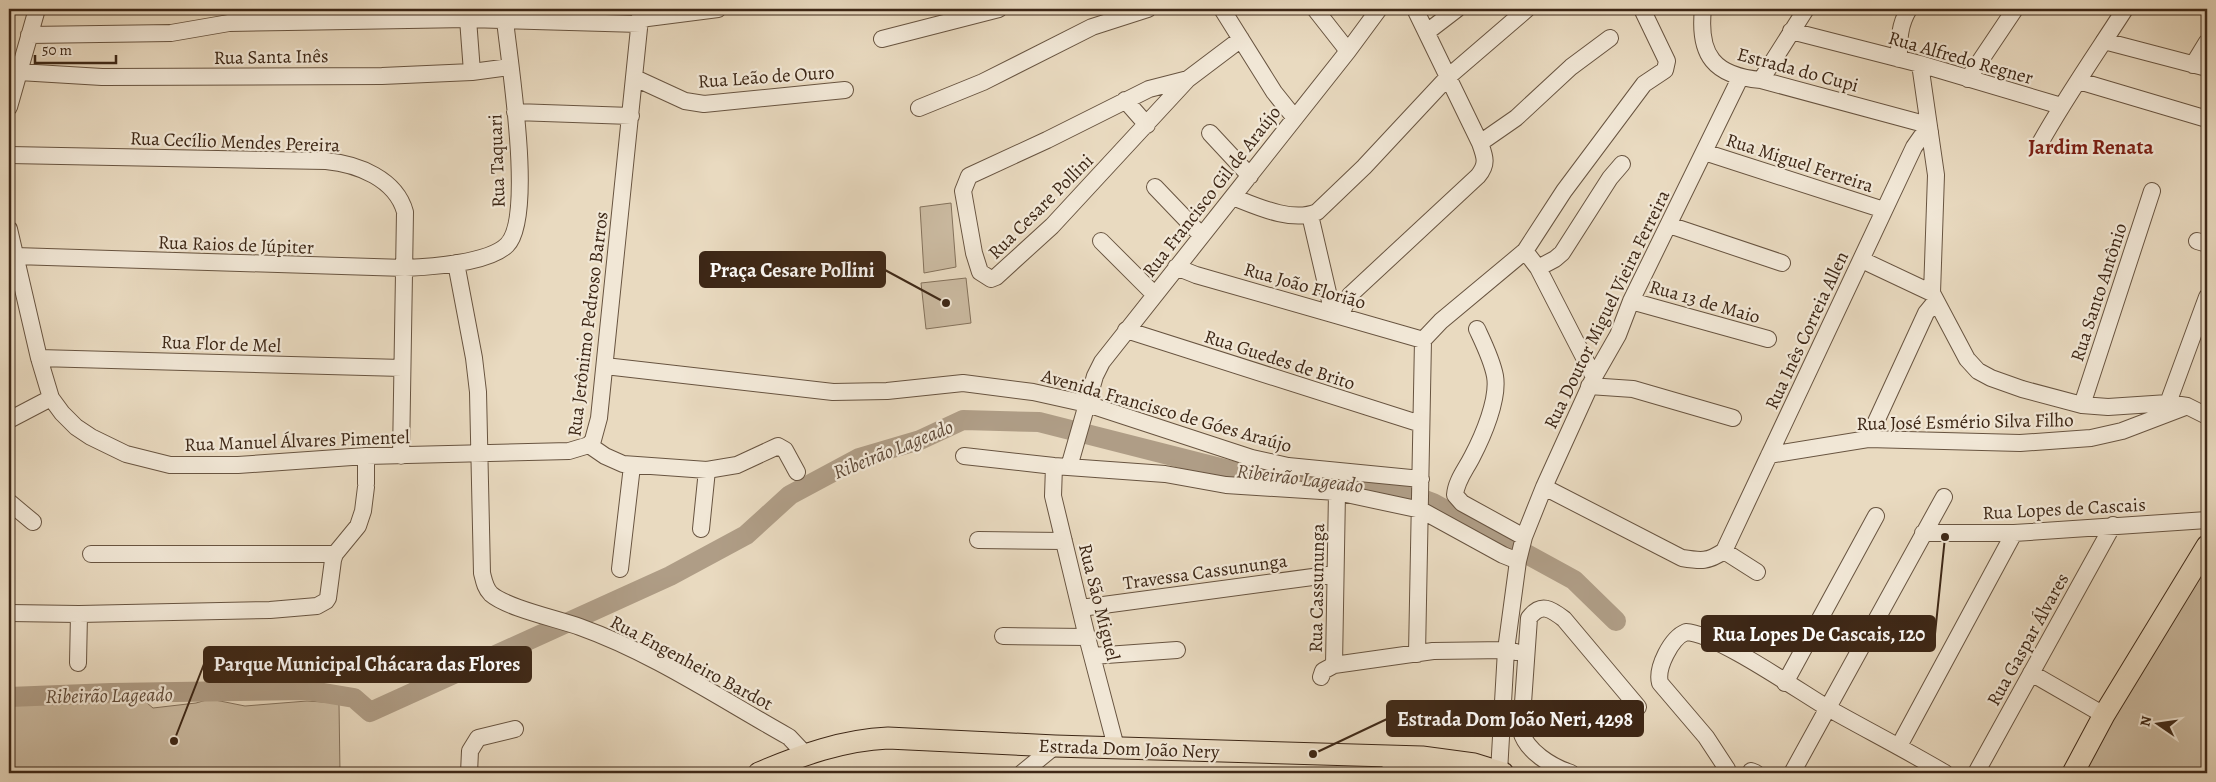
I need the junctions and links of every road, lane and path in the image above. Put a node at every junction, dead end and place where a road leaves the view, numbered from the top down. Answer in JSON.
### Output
{"nodes":[{"id":1,"x":37,"y":9,"type":"edge"},
{"id":2,"x":718,"y":9,"type":"edge"},
{"id":3,"x":999,"y":9,"type":"edge"},
{"id":4,"x":1148,"y":9,"type":"edge"},
{"id":5,"x":1222,"y":9,"type":"edge"},
{"id":6,"x":1315,"y":9,"type":"edge"},
{"id":7,"x":1379,"y":9,"type":"edge"},
{"id":8,"x":1415,"y":9,"type":"edge"},
{"id":9,"x":1457,"y":9,"type":"edge"},
{"id":10,"x":1527,"y":9,"type":"edge"},
{"id":11,"x":1642,"y":9,"type":"edge"},
{"id":12,"x":1703,"y":9,"type":"edge"},
{"id":13,"x":1806,"y":9,"type":"edge"},
{"id":14,"x":1909,"y":9,"type":"edge"},
{"id":15,"x":2015,"y":9,"type":"edge"},
{"id":16,"x":2125,"y":9,"type":"edge"},
{"id":17,"x":640,"y":17,"type":"edge"},
{"id":18,"x":468,"y":19,"type":"junction"},
{"id":19,"x":505,"y":20,"type":"junction"},
{"id":20,"x":1791,"y":31,"type":"junction"},
{"id":21,"x":1427,"y":32,"type":"junction"},
{"id":22,"x":29,"y":35,"type":"junction"},
{"id":23,"x":882,"y":38,"type":"dead end"},
{"id":24,"x":1610,"y":38,"type":"dead end"},
{"id":25,"x":1241,"y":39,"type":"junction"},
{"id":26,"x":2104,"y":41,"type":"junction"},
{"id":27,"x":2207,"y":42,"type":"edge"},
{"id":28,"x":1348,"y":51,"type":"junction"},
{"id":29,"x":1899,"y":59,"type":"junction"},
{"id":30,"x":1920,"y":64,"type":"junction"},
{"id":31,"x":2200,"y":66,"type":"edge"},
{"id":32,"x":510,"y":67,"type":"junction"},
{"id":33,"x":18,"y":72,"type":"junction"},
{"id":34,"x":472,"y":72,"type":"junction"},
{"id":35,"x":1448,"y":77,"type":"junction"},
{"id":36,"x":634,"y":78,"type":"junction"},
{"id":37,"x":1740,"y":78,"type":"junction"},
{"id":38,"x":1188,"y":79,"type":"junction"},
{"id":39,"x":1968,"y":79,"type":"junction"},
{"id":40,"x":1761,"y":80,"type":"junction"},
{"id":41,"x":2079,"y":81,"type":"junction"},
{"id":42,"x":845,"y":90,"type":"dead end"},
{"id":43,"x":1126,"y":100,"type":"junction"},
{"id":44,"x":2061,"y":106,"type":"junction"},
{"id":45,"x":9,"y":107,"type":"edge"},
{"id":46,"x":919,"y":108,"type":"dead end"},
{"id":47,"x":515,"y":112,"type":"junction"},
{"id":48,"x":630,"y":116,"type":"junction"},
{"id":49,"x":1294,"y":117,"type":"junction"},
{"id":50,"x":2207,"y":119,"type":"edge"},
{"id":51,"x":1147,"y":125,"type":"junction"},
{"id":52,"x":1929,"y":128,"type":"junction"},
{"id":53,"x":1210,"y":133,"type":"dead end"},
{"id":54,"x":1480,"y":143,"type":"junction"},
{"id":55,"x":2039,"y":145,"type":"dead end"},
{"id":56,"x":1704,"y":152,"type":"junction"},
{"id":57,"x":9,"y":155,"type":"edge"},
{"id":58,"x":1622,"y":164,"type":"dead end"},
{"id":59,"x":1250,"y":176,"type":"junction"},
{"id":60,"x":1155,"y":187,"type":"dead end"},
{"id":61,"x":2152,"y":191,"type":"dead end"},
{"id":62,"x":1233,"y":197,"type":"junction"},
{"id":63,"x":1884,"y":210,"type":"junction"},
{"id":64,"x":1310,"y":215,"type":"junction"},
{"id":65,"x":1669,"y":225,"type":"junction"},
{"id":66,"x":9,"y":230,"type":"edge"},
{"id":67,"x":1201,"y":235,"type":"junction"},
{"id":68,"x":1101,"y":241,"type":"dead end"},
{"id":69,"x":1528,"y":247,"type":"junction"},
{"id":70,"x":15,"y":256,"type":"junction"},
{"id":71,"x":1862,"y":260,"type":"junction"},
{"id":72,"x":456,"y":263,"type":"junction"},
{"id":73,"x":1782,"y":263,"type":"dead end"},
{"id":74,"x":405,"y":268,"type":"junction"},
{"id":75,"x":1176,"y":268,"type":"junction"},
{"id":76,"x":1538,"y":268,"type":"junction"},
{"id":77,"x":1155,"y":295,"type":"junction"},
{"id":78,"x":2207,"y":297,"type":"edge"},
{"id":79,"x":1934,"y":298,"type":"junction"},
{"id":80,"x":1632,"y":301,"type":"junction"},
{"id":81,"x":1336,"y":315,"type":"junction"},
{"id":82,"x":1477,"y":329,"type":"dead end"},
{"id":83,"x":1126,"y":330,"type":"junction"},
{"id":84,"x":1768,"y":339,"type":"dead end"},
{"id":85,"x":1423,"y":340,"type":"junction"},
{"id":86,"x":39,"y":358,"type":"junction"},
{"id":87,"x":605,"y":366,"type":"junction"},
{"id":88,"x":402,"y":368,"type":"junction"},
{"id":89,"x":1592,"y":382,"type":"junction"},
{"id":90,"x":52,"y":398,"type":"junction"},
{"id":91,"x":1087,"y":404,"type":"junction"},
{"id":92,"x":2168,"y":404,"type":"junction"},
{"id":93,"x":2082,"y":405,"type":"junction"},
{"id":94,"x":2187,"y":406,"type":"junction"},
{"id":95,"x":2207,"y":416,"type":"edge"},
{"id":96,"x":1733,"y":418,"type":"dead end"},
{"id":97,"x":9,"y":420,"type":"edge"},
{"id":98,"x":1421,"y":424,"type":"junction"},
{"id":99,"x":1868,"y":439,"type":"junction"},
{"id":100,"x":1076,"y":442,"type":"joint"},
{"id":101,"x":589,"y":445,"type":"junction"},
{"id":102,"x":480,"y":454,"type":"junction"},
{"id":103,"x":1769,"y":455,"type":"junction"},
{"id":104,"x":366,"y":456,"type":"junction"},
{"id":105,"x":401,"y":456,"type":"junction"},
{"id":106,"x":964,"y":456,"type":"dead end"},
{"id":107,"x":632,"y":466,"type":"junction"},
{"id":108,"x":1061,"y":466,"type":"junction"},
{"id":109,"x":707,"y":470,"type":"junction"},
{"id":110,"x":797,"y":472,"type":"dead end"},
{"id":111,"x":1421,"y":481,"type":"junction"},
{"id":112,"x":1544,"y":487,"type":"junction"},
{"id":113,"x":1337,"y":492,"type":"junction"},
{"id":114,"x":1944,"y":497,"type":"dead end"},
{"id":115,"x":9,"y":502,"type":"edge"},
{"id":116,"x":1421,"y":506,"type":"junction"},
{"id":117,"x":1876,"y":516,"type":"dead end"},
{"id":118,"x":2207,"y":520,"type":"edge"},
{"id":119,"x":33,"y":522,"type":"dead end"},
{"id":120,"x":2113,"y":525,"type":"junction"},
{"id":121,"x":701,"y":528,"type":"dead end"},
{"id":122,"x":1923,"y":533,"type":"junction"},
{"id":123,"x":2014,"y":533,"type":"junction"},
{"id":124,"x":1524,"y":537,"type":"junction"},
{"id":125,"x":978,"y":540,"type":"dead end"},
{"id":126,"x":1064,"y":541,"type":"junction"},
{"id":127,"x":2207,"y":546,"type":"edge"},
{"id":128,"x":1724,"y":551,"type":"junction"},
{"id":129,"x":91,"y":554,"type":"dead end"},
{"id":130,"x":335,"y":554,"type":"junction"},
{"id":131,"x":1518,"y":562,"type":"junction"},
{"id":132,"x":620,"y":569,"type":"dead end"},
{"id":133,"x":1757,"y":572,"type":"dead end"},
{"id":134,"x":1335,"y":574,"type":"junction"},
{"id":135,"x":1080,"y":608,"type":"junction"},
{"id":136,"x":9,"y":613,"type":"edge"},
{"id":137,"x":79,"y":614,"type":"junction"},
{"id":138,"x":1003,"y":636,"type":"dead end"},
{"id":139,"x":1086,"y":637,"type":"junction"},
{"id":140,"x":1177,"y":650,"type":"dead end"},
{"id":141,"x":1506,"y":650,"type":"junction"},
{"id":142,"x":1417,"y":654,"type":"junction"},
{"id":143,"x":1092,"y":656,"type":"junction"},
{"id":144,"x":1526,"y":656,"type":"junction"},
{"id":145,"x":78,"y":663,"type":"dead end"},
{"id":146,"x":1334,"y":665,"type":"junction"},
{"id":147,"x":2030,"y":673,"type":"junction"},
{"id":148,"x":1321,"y":677,"type":"dead end"},
{"id":149,"x":1785,"y":683,"type":"junction"},
{"id":150,"x":1638,"y":707,"type":"dead end"},
{"id":151,"x":1827,"y":707,"type":"junction"},
{"id":152,"x":2104,"y":715,"type":"junction"},
{"id":153,"x":515,"y":729,"type":"dead end"},
{"id":154,"x":1056,"y":746,"type":"junction"},
{"id":155,"x":1899,"y":746,"type":"junction"},
{"id":156,"x":1116,"y":747,"type":"junction"},
{"id":157,"x":805,"y":754,"type":"junction"},
{"id":158,"x":1422,"y":757,"type":"junction"},
{"id":159,"x":1727,"y":769,"type":"dead end"},
{"id":160,"x":1501,"y":772,"type":"edge"},
{"id":161,"x":469,"y":773,"type":"edge"},
{"id":162,"x":759,"y":773,"type":"edge"},
{"id":163,"x":1022,"y":773,"type":"edge"},
{"id":164,"x":1387,"y":773,"type":"edge"},
{"id":165,"x":1571,"y":773,"type":"edge"},
{"id":166,"x":1792,"y":773,"type":"edge"},
{"id":167,"x":1945,"y":773,"type":"edge"},
{"id":168,"x":1976,"y":773,"type":"edge"},
{"id":169,"x":2073,"y":773,"type":"edge"}],
"edges":[{"from":1,"to":22,"type":"street"},
{"from":2,"to":17,"type":"street"},
{"from":3,"to":23,"type":"street"},
{"from":4,"to":46,"type":"street"},
{"from":5,"to":25,"type":"street"},
{"from":6,"to":28,"type":"street"},
{"from":7,"to":28,"type":"street","name":"Rua Francisco Gil de Araújo"},
{"from":8,"to":21,"type":"street"},
{"from":9,"to":21,"type":"street"},
{"from":10,"to":35,"type":"street"},
{"from":11,"to":69,"type":"street"},
{"from":12,"to":37,"type":"street","name":"Estrada do Cupi"},
{"from":13,"to":20,"type":"street"},
{"from":14,"to":29,"type":"street"},
{"from":15,"to":39,"type":"street"},
{"from":16,"to":26,"type":"street"},
{"from":17,"to":19,"type":"street"},
{"from":17,"to":36,"type":"street","name":"Rua Jerônimo Pedroso Barros"},
{"from":18,"to":19,"type":"street"},
{"from":18,"to":22,"type":"street"},
{"from":18,"to":34,"type":"street"},
{"from":19,"to":32,"type":"street","name":"Rua Taquari"},
{"from":20,"to":29,"type":"street","name":"Rua Alfredo Regner"},
{"from":20,"to":40,"type":"street"},
{"from":21,"to":35,"type":"street"},
{"from":22,"to":33,"type":"street"},
{"from":24,"to":54,"type":"street"},
{"from":25,"to":38,"type":"street","name":"Rua Cesare Pollini"},
{"from":25,"to":49,"type":"street"},
{"from":26,"to":31,"type":"street"},
{"from":26,"to":41,"type":"street"},
{"from":27,"to":31,"type":"street"},
{"from":28,"to":49,"type":"street","name":"Rua Francisco Gil de Araújo"},
{"from":29,"to":30,"type":"street","name":"Rua Alfredo Regner"},
{"from":30,"to":39,"type":"street","name":"Rua Alfredo Regner"},
{"from":30,"to":52,"type":"street"},
{"from":32,"to":34,"type":"street","name":"Rua Santa Inês"},
{"from":32,"to":47,"type":"street","name":"Rua Taquari"},
{"from":33,"to":34,"type":"street","name":"Rua Santa Inês"},
{"from":33,"to":45,"type":"street"},
{"from":35,"to":54,"type":"street"},
{"from":35,"to":64,"type":"street"},
{"from":36,"to":42,"type":"street","name":"Rua Leão de Ouro"},
{"from":36,"to":48,"type":"street","name":"Rua Jerônimo Pedroso Barros"},
{"from":37,"to":40,"type":"street","name":"Estrada do Cupi"},
{"from":37,"to":56,"type":"street","name":"Rua Doutor Miguel Vieira Ferreira"},
{"from":38,"to":43,"type":"street","name":"Rua Cesare Pollini"},
{"from":38,"to":51,"type":"street","name":"Rua Cesare Pollini"},
{"from":39,"to":44,"type":"street","name":"Rua Alfredo Regner"},
{"from":40,"to":52,"type":"street","name":"Estrada do Cupi"},
{"from":41,"to":44,"type":"street"},
{"from":41,"to":50,"type":"street"},
{"from":43,"to":51,"type":"street"},
{"from":43,"to":51,"type":"street","name":"Rua Cesare Pollini"},
{"from":44,"to":55,"type":"street"},
{"from":47,"to":48,"type":"street"},
{"from":47,"to":72,"type":"street","name":"Rua Taquari"},
{"from":48,"to":87,"type":"street","name":"Rua Jerônimo Pedroso Barros"},
{"from":49,"to":59,"type":"street","name":"Rua Francisco Gil de Araújo"},
{"from":52,"to":63,"type":"street","name":"Rua Inês Correia Allen"},
{"from":52,"to":79,"type":"street"},
{"from":53,"to":59,"type":"street"},
{"from":54,"to":81,"type":"street"},
{"from":56,"to":63,"type":"street","name":"Rua Miguel Ferreira"},
{"from":56,"to":65,"type":"street","name":"Rua Doutor Miguel Vieira Ferreira"},
{"from":57,"to":74,"type":"street","name":"Rua Cecílio Mendes Pereira"},
{"from":58,"to":76,"type":"street"},
{"from":59,"to":62,"type":"street","name":"Rua Francisco Gil de Araújo"},
{"from":60,"to":67,"type":"street"},
{"from":61,"to":93,"type":"street","name":"Rua Santo Antônio"},
{"from":62,"to":64,"type":"street"},
{"from":62,"to":67,"type":"street","name":"Rua Francisco Gil de Araújo"},
{"from":63,"to":71,"type":"street","name":"Rua Inês Correia Allen"},
{"from":64,"to":81,"type":"street"},
{"from":65,"to":73,"type":"street"},
{"from":65,"to":80,"type":"street","name":"Rua Doutor Miguel Vieira Ferreira"},
{"from":66,"to":70,"type":"street","name":"Rua Manuel Álvares Pimentel"},
{"from":67,"to":75,"type":"street","name":"Rua Francisco Gil de Araújo"},
{"from":68,"to":77,"type":"street"},
{"from":69,"to":76,"type":"street"},
{"from":69,"to":85,"type":"street"},
{"from":70,"to":74,"type":"street","name":"Rua Raios de Júpiter"},
{"from":70,"to":86,"type":"street","name":"Rua Manuel Álvares Pimentel"},
{"from":71,"to":79,"type":"street"},
{"from":71,"to":103,"type":"street","name":"Rua Inês Correia Allen"},
{"from":72,"to":74,"type":"street","name":"Rua Raios de Júpiter"},
{"from":72,"to":102,"type":"street","name":"Rua Engenheiro Bardot"},
{"from":74,"to":88,"type":"street","name":"Rua Cecílio Mendes Pereira"},
{"from":75,"to":77,"type":"street","name":"Rua Francisco Gil de Araújo"},
{"from":75,"to":81,"type":"street","name":"Rua João Florião"},
{"from":76,"to":89,"type":"street"},
{"from":77,"to":83,"type":"street","name":"Rua Francisco Gil de Araújo"},
{"from":78,"to":92,"type":"street"},
{"from":79,"to":93,"type":"street"},
{"from":79,"to":99,"type":"street"},
{"from":80,"to":84,"type":"street","name":"Rua 13 de Maio"},
{"from":80,"to":89,"type":"street","name":"Rua Doutor Miguel Vieira Ferreira"},
{"from":81,"to":85,"type":"street","name":"Rua João Florião"},
{"from":82,"to":124,"type":"street"},
{"from":83,"to":91,"type":"street","name":"Rua Francisco Gil de Araújo"},
{"from":83,"to":98,"type":"street","name":"Rua Guedes de Brito"},
{"from":85,"to":98,"type":"street"},
{"from":86,"to":88,"type":"street","name":"Rua Flor de Mel"},
{"from":86,"to":90,"type":"street","name":"Rua Manuel Álvares Pimentel"},
{"from":87,"to":91,"type":"street","name":"Avenida Francisco de Góes Araújo"},
{"from":87,"to":101,"type":"street","name":"Rua Jerônimo Pedroso Barros"},
{"from":88,"to":105,"type":"street","name":"Rua Cecílio Mendes Pereira"},
{"from":89,"to":96,"type":"street"},
{"from":89,"to":112,"type":"street","name":"Rua Doutor Miguel Vieira Ferreira"},
{"from":90,"to":97,"type":"street"},
{"from":90,"to":104,"type":"street","name":"Rua Manuel Álvares Pimentel"},
{"from":91,"to":100,"type":"street","name":"Rua Francisco Gil de Araújo"},
{"from":91,"to":111,"type":"street","name":"Avenida Francisco de Góes Araújo"},
{"from":92,"to":93,"type":"street"},
{"from":92,"to":94,"type":"street"},
{"from":94,"to":95,"type":"street"},
{"from":94,"to":99,"type":"street","name":"Rua José Esmério Silva Filho"},
{"from":98,"to":111,"type":"street"},
{"from":99,"to":103,"type":"street","name":"Rua José Esmério Silva Filho"},
{"from":100,"to":108,"type":"street","name":"Rua São Miguel"},
{"from":101,"to":102,"type":"street","name":"Rua Manuel Álvares Pimentel"},
{"from":101,"to":107,"type":"street","name":"Rua Jerônimo Pedroso Barros"},
{"from":102,"to":105,"type":"street","name":"Rua Manuel Álvares Pimentel"},
{"from":102,"to":157,"type":"street","name":"Rua Engenheiro Bardot"},
{"from":103,"to":128,"type":"street","name":"Rua Inês Correia Allen"},
{"from":104,"to":105,"type":"street","name":"Rua Manuel Álvares Pimentel"},
{"from":104,"to":130,"type":"street"},
{"from":106,"to":108,"type":"street"},
{"from":107,"to":109,"type":"street","name":"Rua Jerônimo Pedroso Barros"},
{"from":107,"to":132,"type":"street"},
{"from":108,"to":113,"type":"street"},
{"from":108,"to":126,"type":"street","name":"Rua São Miguel"},
{"from":109,"to":110,"type":"street","name":"Rua Jerônimo Pedroso Barros"},
{"from":109,"to":121,"type":"street"},
{"from":111,"to":116,"type":"street"},
{"from":112,"to":124,"type":"street","name":"Rua Doutor Miguel Vieira Ferreira"},
{"from":112,"to":128,"type":"street"},
{"from":113,"to":116,"type":"street"},
{"from":113,"to":134,"type":"street","name":"Rua Cassununga"},
{"from":114,"to":122,"type":"street"},
{"from":115,"to":119,"type":"street"},
{"from":116,"to":131,"type":"street"},
{"from":116,"to":142,"type":"street"},
{"from":117,"to":149,"type":"street"},
{"from":118,"to":120,"type":"street","name":"Rua Lopes de Cascais"},
{"from":120,"to":123,"type":"street","name":"Rua Lopes de Cascais"},
{"from":120,"to":147,"type":"street","name":"Rua Gaspar Álvares"},
{"from":122,"to":123,"type":"street","name":"Rua Lopes de Cascais"},
{"from":122,"to":151,"type":"street"},
{"from":123,"to":155,"type":"street"},
{"from":124,"to":131,"type":"street","name":"Rua Doutor Miguel Vieira Ferreira"},
{"from":125,"to":126,"type":"street"},
{"from":126,"to":135,"type":"street","name":"Rua São Miguel"},
{"from":127,"to":152,"type":"main road"},
{"from":128,"to":133,"type":"street"},
{"from":129,"to":130,"type":"street"},
{"from":130,"to":137,"type":"street"},
{"from":131,"to":141,"type":"street","name":"Rua Doutor Miguel Vieira Ferreira"},
{"from":134,"to":135,"type":"street","name":"Travessa Cassununga"},
{"from":134,"to":146,"type":"street","name":"Rua Cassununga"},
{"from":135,"to":139,"type":"street","name":"Rua São Miguel"},
{"from":136,"to":137,"type":"street"},
{"from":137,"to":145,"type":"street"},
{"from":138,"to":139,"type":"street"},
{"from":139,"to":143,"type":"street","name":"Rua São Miguel"},
{"from":140,"to":143,"type":"street"},
{"from":141,"to":142,"type":"street"},
{"from":141,"to":144,"type":"street"},
{"from":141,"to":160,"type":"street","name":"Rua Doutor Miguel Vieira Ferreira"},
{"from":142,"to":146,"type":"street"},
{"from":143,"to":156,"type":"street","name":"Rua São Miguel"},
{"from":144,"to":150,"type":"street"},
{"from":144,"to":165,"type":"street"},
{"from":146,"to":148,"type":"street","name":"Rua Cassununga"},
{"from":147,"to":152,"type":"street"},
{"from":147,"to":168,"type":"street","name":"Rua Gaspar Álvares"},
{"from":149,"to":151,"type":"street"},
{"from":149,"to":159,"type":"street"},
{"from":151,"to":155,"type":"street"},
{"from":151,"to":166,"type":"street"},
{"from":152,"to":169,"type":"main road"},
{"from":153,"to":161,"type":"street"},
{"from":154,"to":156,"type":"main road","name":"Estrada Dom João Nery"},
{"from":154,"to":157,"type":"main road","name":"Estrada Dom João Nery"},
{"from":154,"to":163,"type":"street"},
{"from":155,"to":167,"type":"street"},
{"from":156,"to":158,"type":"main road","name":"Estrada Dom João Nery"},
{"from":157,"to":162,"type":"main road","name":"Estrada Dom João Nery"},
{"from":158,"to":160,"type":"main road","name":"Estrada Dom João Nery"},
{"from":158,"to":164,"type":"street"}]}
